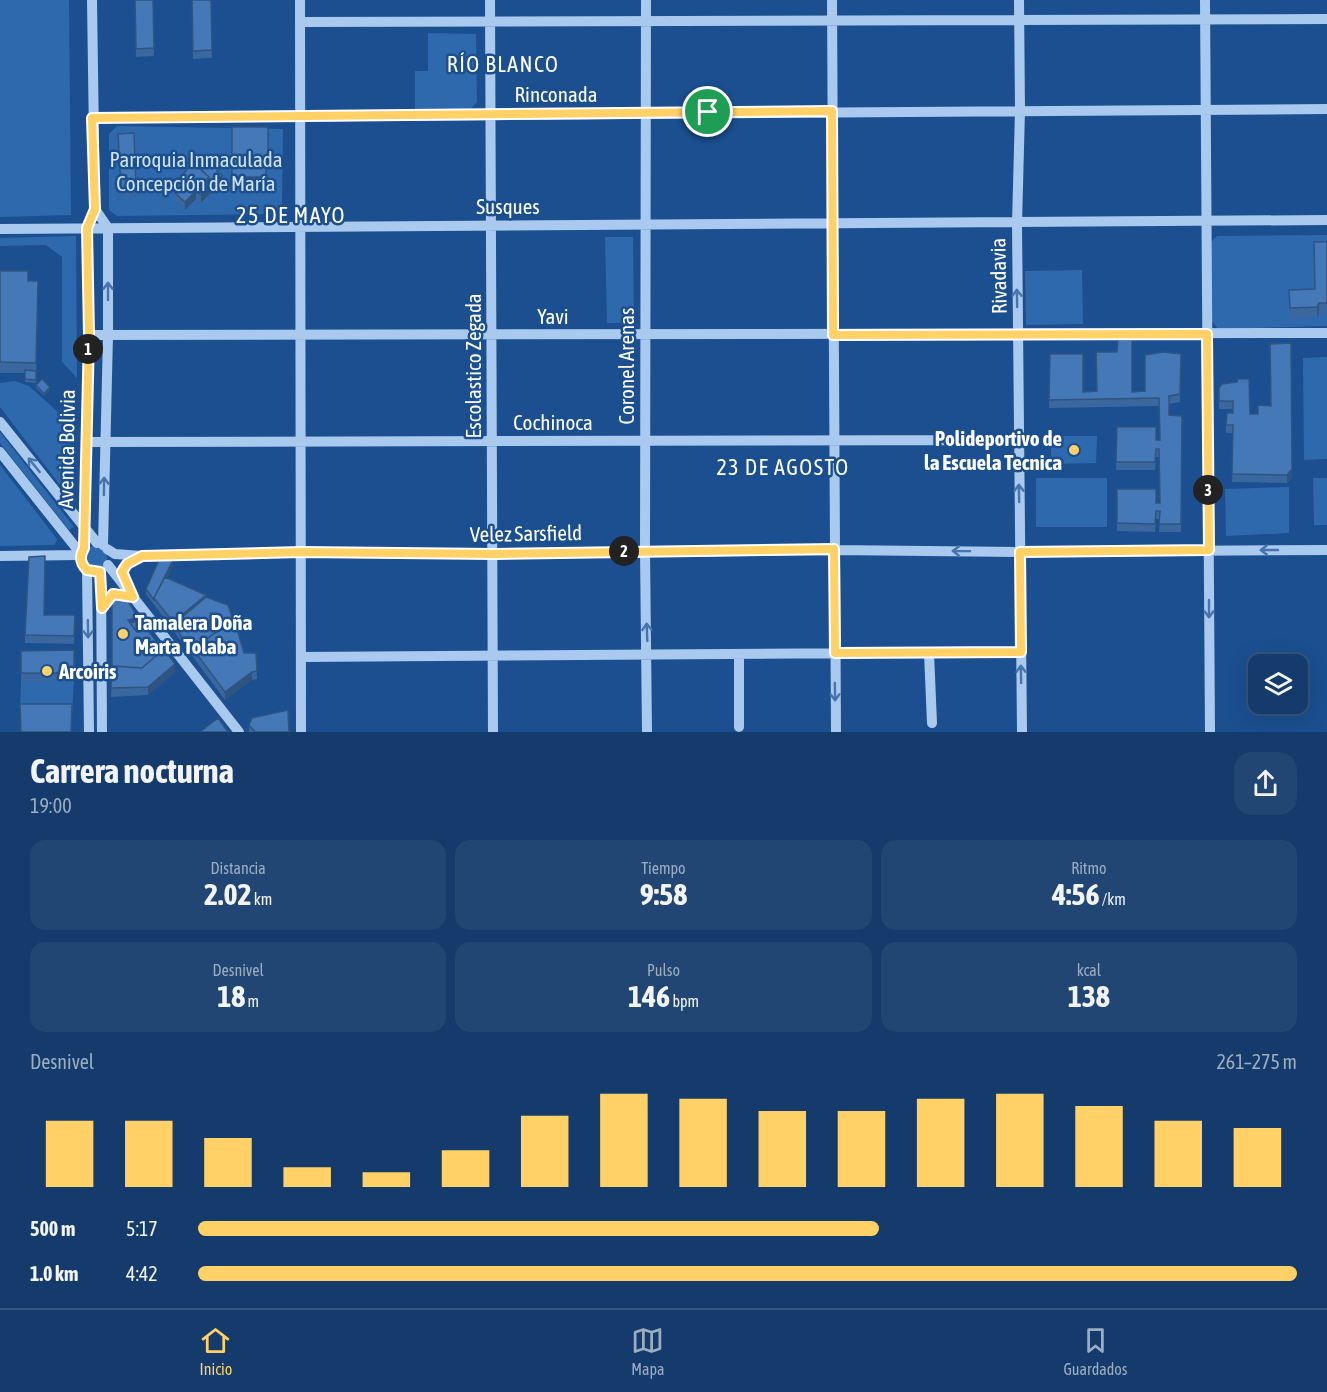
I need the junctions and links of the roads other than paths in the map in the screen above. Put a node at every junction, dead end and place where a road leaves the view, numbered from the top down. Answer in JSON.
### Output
{"nodes":[{"id":1,"x":92,"y":0,"type":"edge"},
{"id":2,"x":300,"y":0,"type":"edge"},
{"id":3,"x":490,"y":0,"type":"edge"},
{"id":4,"x":646,"y":0,"type":"edge"},
{"id":5,"x":832,"y":0,"type":"edge"},
{"id":6,"x":1019,"y":0,"type":"edge"},
{"id":7,"x":1205,"y":0,"type":"edge"},
{"id":8,"x":1327,"y":19,"type":"edge"},
{"id":9,"x":1019,"y":20,"type":"junction"},
{"id":10,"x":1205,"y":20,"type":"junction"},
{"id":11,"x":646,"y":21,"type":"junction"},
{"id":12,"x":832,"y":21,"type":"junction"},
{"id":13,"x":300,"y":22,"type":"junction"},
{"id":14,"x":490,"y":22,"type":"junction"},
{"id":15,"x":1206,"y":109,"type":"junction"},
{"id":16,"x":1327,"y":109,"type":"edge"},
{"id":17,"x":1020,"y":110,"type":"junction"},
{"id":18,"x":832,"y":111,"type":"junction"},
{"id":19,"x":646,"y":113,"type":"junction"},
{"id":20,"x":491,"y":114,"type":"junction"},
{"id":21,"x":300,"y":116,"type":"junction"},
{"id":22,"x":92,"y":118,"type":"junction"},
{"id":23,"x":95,"y":209,"type":"junction"},
{"id":24,"x":1327,"y":220,"type":"edge"},
{"id":25,"x":1206,"y":221,"type":"junction"},
{"id":26,"x":1017,"y":224,"type":"junction"},
{"id":27,"x":646,"y":225,"type":"junction"},
{"id":28,"x":832,"y":225,"type":"junction"},
{"id":29,"x":492,"y":226,"type":"junction"},
{"id":30,"x":300,"y":227,"type":"junction"},
{"id":31,"x":87,"y":228,"type":"junction"},
{"id":32,"x":108,"y":228,"type":"junction"},
{"id":33,"x":0,"y":230,"type":"edge"},
{"id":34,"x":1327,"y":333,"type":"edge"},
{"id":35,"x":1207,"y":334,"type":"junction"},
{"id":36,"x":89,"y":335,"type":"junction"},
{"id":37,"x":108,"y":335,"type":"junction"},
{"id":38,"x":300,"y":335,"type":"junction"},
{"id":39,"x":492,"y":335,"type":"junction"},
{"id":40,"x":646,"y":335,"type":"junction"},
{"id":41,"x":833,"y":335,"type":"junction"},
{"id":42,"x":1018,"y":335,"type":"junction"},
{"id":43,"x":0,"y":422,"type":"edge"},
{"id":44,"x":833,"y":440,"type":"junction"},
{"id":45,"x":1019,"y":440,"type":"junction"},
{"id":46,"x":493,"y":441,"type":"junction"},
{"id":47,"x":646,"y":441,"type":"junction"},
{"id":48,"x":86,"y":442,"type":"junction"},
{"id":49,"x":105,"y":442,"type":"junction"},
{"id":50,"x":301,"y":442,"type":"junction"},
{"id":51,"x":0,"y":452,"type":"edge"},
{"id":52,"x":84,"y":529,"type":"junction"},
{"id":53,"x":102,"y":545,"type":"junction"},
{"id":54,"x":834,"y":549,"type":"junction"},
{"id":55,"x":1209,"y":550,"type":"junction"},
{"id":56,"x":1327,"y":550,"type":"edge"},
{"id":57,"x":645,"y":551,"type":"junction"},
{"id":58,"x":82,"y":552,"type":"junction"},
{"id":59,"x":301,"y":552,"type":"junction"},
{"id":60,"x":1020,"y":552,"type":"junction"},
{"id":61,"x":494,"y":554,"type":"junction"},
{"id":62,"x":0,"y":555,"type":"edge"},
{"id":63,"x":142,"y":556,"type":"junction"},
{"id":64,"x":104,"y":568,"type":"junction"},
{"id":65,"x":87,"y":570,"type":"junction"},
{"id":66,"x":133,"y":597,"type":"junction"},
{"id":67,"x":102,"y":608,"type":"junction"},
{"id":68,"x":929,"y":652,"type":"junction"},
{"id":69,"x":1021,"y":652,"type":"junction"},
{"id":70,"x":835,"y":653,"type":"junction"},
{"id":71,"x":739,"y":654,"type":"junction"},
{"id":72,"x":647,"y":655,"type":"junction"},
{"id":73,"x":492,"y":656,"type":"junction"},
{"id":74,"x":301,"y":657,"type":"junction"},
{"id":75,"x":932,"y":723,"type":"dead end"},
{"id":76,"x":739,"y":727,"type":"dead end"},
{"id":77,"x":89,"y":732,"type":"edge"},
{"id":78,"x":102,"y":732,"type":"edge"},
{"id":79,"x":239,"y":732,"type":"edge"},
{"id":80,"x":301,"y":732,"type":"edge"},
{"id":81,"x":493,"y":732,"type":"edge"},
{"id":82,"x":647,"y":732,"type":"edge"},
{"id":83,"x":836,"y":732,"type":"edge"},
{"id":84,"x":1022,"y":732,"type":"edge"},
{"id":85,"x":1210,"y":732,"type":"edge"}],
"edges":[{"from":1,"to":22,"type":"street","name":"Avenida Bolivia"},
{"from":2,"to":13,"type":"street"},
{"from":3,"to":14,"type":"street","name":"Escolastico Zegada"},
{"from":4,"to":11,"type":"street","name":"Coronel Arenas"},
{"from":5,"to":12,"type":"street"},
{"from":6,"to":9,"type":"street","name":"Rivadavia"},
{"from":7,"to":10,"type":"street"},
{"from":8,"to":10,"type":"street"},
{"from":9,"to":10,"type":"street"},
{"from":9,"to":12,"type":"street"},
{"from":9,"to":17,"type":"street","name":"Rivadavia"},
{"from":10,"to":15,"type":"street"},
{"from":11,"to":12,"type":"street"},
{"from":11,"to":14,"type":"street"},
{"from":11,"to":19,"type":"street","name":"Coronel Arenas"},
{"from":12,"to":18,"type":"street"},
{"from":13,"to":14,"type":"street"},
{"from":13,"to":21,"type":"street"},
{"from":14,"to":20,"type":"street","name":"Escolastico Zegada"},
{"from":15,"to":16,"type":"street","name":"Rinconada"},
{"from":15,"to":17,"type":"street","name":"Rinconada"},
{"from":15,"to":25,"type":"street"},
{"from":17,"to":18,"type":"street","name":"Rinconada"},
{"from":17,"to":26,"type":"street","name":"Rivadavia"},
{"from":18,"to":19,"type":"street","name":"Rinconada"},
{"from":18,"to":28,"type":"street"},
{"from":19,"to":20,"type":"street","name":"Rinconada"},
{"from":19,"to":27,"type":"street","name":"Coronel Arenas"},
{"from":20,"to":21,"type":"street","name":"Rinconada"},
{"from":20,"to":29,"type":"street","name":"Escolastico Zegada"},
{"from":21,"to":22,"type":"street","name":"Rinconada"},
{"from":21,"to":30,"type":"street"},
{"from":22,"to":23,"type":"street","name":"Avenida Bolivia"},
{"from":23,"to":31,"type":"street","name":"Avenida Bolivia"},
{"from":23,"to":32,"type":"street"},
{"from":24,"to":25,"type":"street","name":"Susques"},
{"from":25,"to":26,"type":"street","name":"Susques"},
{"from":25,"to":35,"type":"street"},
{"from":26,"to":28,"type":"street","name":"Susques"},
{"from":42,"to":26,"type":"street","name":"Rivadavia","one_way":true},
{"from":27,"to":28,"type":"street","name":"Susques"},
{"from":27,"to":29,"type":"street","name":"Susques"},
{"from":27,"to":40,"type":"street","name":"Coronel Arenas"},
{"from":28,"to":41,"type":"street"},
{"from":29,"to":30,"type":"street","name":"Susques"},
{"from":29,"to":39,"type":"street","name":"Escolastico Zegada"},
{"from":30,"to":32,"type":"street","name":"Susques"},
{"from":30,"to":38,"type":"street"},
{"from":31,"to":32,"type":"street","name":"Susques"},
{"from":31,"to":33,"type":"street","name":"Susques"},
{"from":31,"to":36,"type":"street","name":"Avenida Bolivia"},
{"from":37,"to":32,"type":"street","name":"Avenida Bolivia","one_way":true},
{"from":34,"to":35,"type":"street","name":"Yavi"},
{"from":35,"to":42,"type":"street","name":"Yavi"},
{"from":35,"to":55,"type":"street"},
{"from":36,"to":37,"type":"street","name":"Yavi"},
{"from":36,"to":48,"type":"street","name":"Avenida Bolivia"},
{"from":37,"to":38,"type":"street","name":"Yavi"},
{"from":37,"to":49,"type":"street","name":"Avenida Bolivia"},
{"from":38,"to":39,"type":"street","name":"Yavi"},
{"from":38,"to":50,"type":"street"},
{"from":39,"to":40,"type":"street","name":"Yavi"},
{"from":39,"to":46,"type":"street","name":"Escolastico Zegada"},
{"from":40,"to":41,"type":"street","name":"Yavi"},
{"from":40,"to":47,"type":"street","name":"Coronel Arenas"},
{"from":41,"to":42,"type":"street","name":"Yavi"},
{"from":41,"to":44,"type":"street"},
{"from":42,"to":45,"type":"street","name":"Rivadavia"},
{"from":52,"to":43,"type":"street","one_way":true},
{"from":44,"to":45,"type":"street","name":"Cochinoca"},
{"from":44,"to":47,"type":"street","name":"Cochinoca"},
{"from":44,"to":54,"type":"street"},
{"from":60,"to":45,"type":"street","name":"Rivadavia","one_way":true},
{"from":46,"to":47,"type":"street","name":"Cochinoca"},
{"from":46,"to":50,"type":"street","name":"Cochinoca"},
{"from":46,"to":61,"type":"street","name":"Escolastico Zegada"},
{"from":47,"to":57,"type":"street","name":"Coronel Arenas"},
{"from":48,"to":49,"type":"street","name":"Cochinoca"},
{"from":48,"to":52,"type":"street","name":"Avenida Bolivia"},
{"from":49,"to":50,"type":"street","name":"Cochinoca"},
{"from":53,"to":49,"type":"street","name":"Avenida Bolivia","one_way":true},
{"from":50,"to":59,"type":"street"},
{"from":51,"to":58,"type":"street"},
{"from":52,"to":53,"type":"street"},
{"from":52,"to":58,"type":"street","name":"Avenida Bolivia"},
{"from":53,"to":58,"type":"street"},
{"from":53,"to":63,"type":"street","name":"Velez Sarsfield"},
{"from":53,"to":64,"type":"street"},
{"from":54,"to":57,"type":"street","name":"Velez Sarsfield"},
{"from":60,"to":54,"type":"street","name":"Velez Sarsfield","one_way":true},
{"from":54,"to":70,"type":"street"},
{"from":56,"to":55,"type":"street","name":"Velez Sarsfield","one_way":true},
{"from":55,"to":60,"type":"street","name":"Velez Sarsfield"},
{"from":55,"to":85,"type":"street","one_way":true},
{"from":57,"to":61,"type":"street","name":"Velez Sarsfield"},
{"from":72,"to":57,"type":"street","name":"Coronel Arenas","one_way":true},
{"from":58,"to":62,"type":"street"},
{"from":58,"to":65,"type":"street"},
{"from":59,"to":61,"type":"street","name":"Velez Sarsfield"},
{"from":59,"to":63,"type":"street","name":"Velez Sarsfield"},
{"from":59,"to":74,"type":"street"},
{"from":60,"to":69,"type":"street","name":"Rivadavia"},
{"from":61,"to":73,"type":"street","name":"Escolastico Zegada"},
{"from":63,"to":66,"type":"street"},
{"from":64,"to":65,"type":"street"},
{"from":64,"to":66,"type":"street"},
{"from":64,"to":67,"type":"street"},
{"from":65,"to":77,"type":"street","one_way":true},
{"from":66,"to":67,"type":"street"},
{"from":66,"to":79,"type":"street"},
{"from":67,"to":78,"type":"street"},
{"from":68,"to":69,"type":"street"},
{"from":68,"to":70,"type":"street"},
{"from":68,"to":75,"type":"street"},
{"from":84,"to":69,"type":"street","name":"Rivadavia","one_way":true},
{"from":70,"to":71,"type":"street"},
{"from":70,"to":83,"type":"street","one_way":true},
{"from":71,"to":72,"type":"street"},
{"from":71,"to":76,"type":"street"},
{"from":72,"to":73,"type":"street"},
{"from":72,"to":82,"type":"street","name":"Coronel Arenas"},
{"from":73,"to":74,"type":"street"},
{"from":73,"to":81,"type":"street","name":"Escolastico Zegada"},
{"from":74,"to":80,"type":"street"}]}
